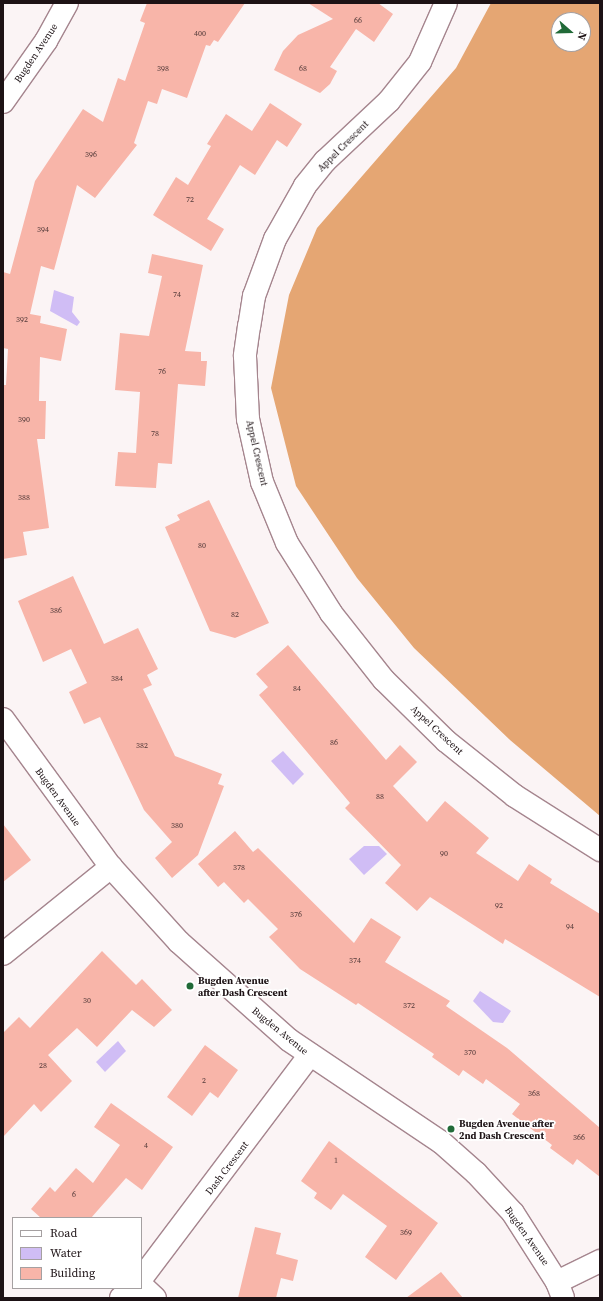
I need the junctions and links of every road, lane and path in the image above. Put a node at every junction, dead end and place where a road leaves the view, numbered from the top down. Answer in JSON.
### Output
{"nodes":[{"id":1,"x":67,"y":3,"type":"edge"},
{"id":2,"x":446,"y":3,"type":"edge"},
{"id":3,"x":3,"y":102,"type":"edge"},
{"id":4,"x":3,"y":719,"type":"edge"},
{"id":5,"x":600,"y":850,"type":"edge"},
{"id":6,"x":111,"y":867,"type":"junction"},
{"id":7,"x":3,"y":954,"type":"edge"},
{"id":8,"x":310,"y":1055,"type":"junction"},
{"id":9,"x":600,"y":1261,"type":"edge"},
{"id":10,"x":142,"y":1278,"type":"edge"},
{"id":11,"x":142,"y":1285,"type":"edge"},
{"id":12,"x":131,"y":1289,"type":"edge"},
{"id":13,"x":560,"y":1290,"type":"edge"},
{"id":14,"x":121,"y":1298,"type":"edge"},
{"id":15,"x":155,"y":1298,"type":"edge"}],
"edges":[{"from":1,"to":3,"type":"street","name":"Bugden Avenue"},
{"from":2,"to":5,"type":"street","name":"Appel Crescent"},
{"from":4,"to":6,"type":"street","name":"Bugden Avenue"},
{"from":6,"to":7,"type":"street"},
{"from":6,"to":8,"type":"street","name":"Bugden Avenue"},
{"from":8,"to":10,"type":"street","name":"Dash Crescent"},
{"from":8,"to":13,"type":"street","name":"Bugden Avenue"},
{"from":9,"to":13,"type":"street"},
{"from":11,"to":15,"type":"street"},
{"from":12,"to":14,"type":"street"}]}
